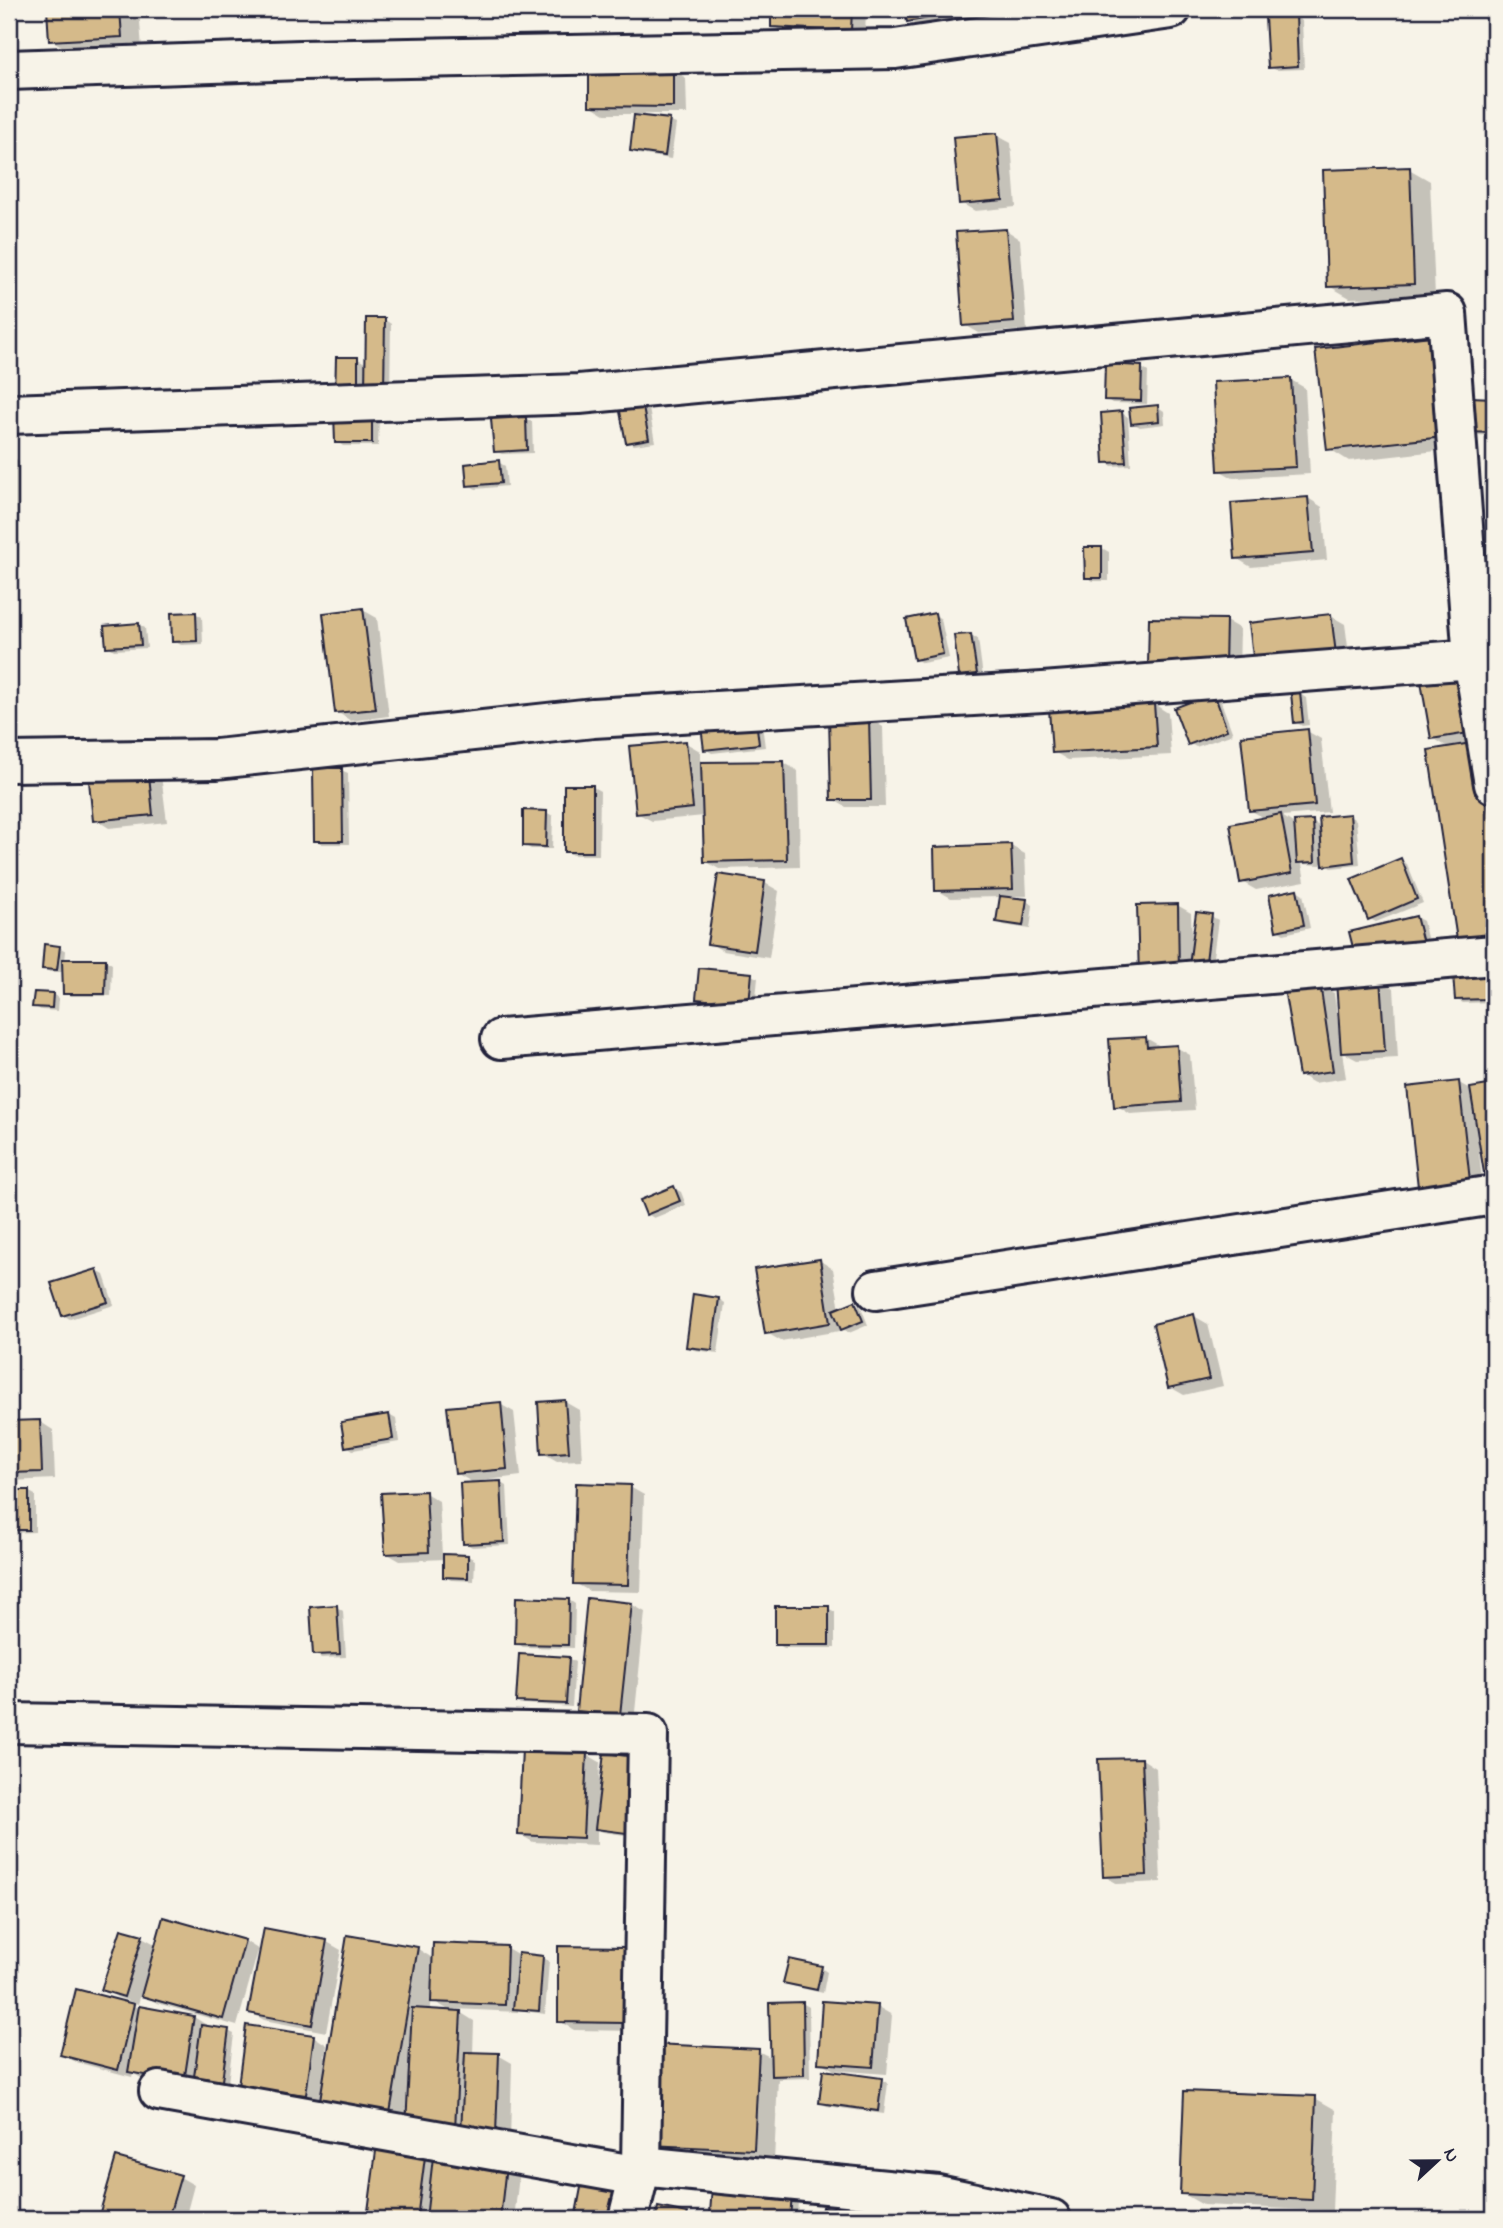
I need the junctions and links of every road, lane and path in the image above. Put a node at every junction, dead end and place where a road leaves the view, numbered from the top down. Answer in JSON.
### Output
{"nodes":[{"id":1,"x":1171,"y":9,"type":"edge"},
{"id":2,"x":9,"y":70,"type":"edge"},
{"id":3,"x":9,"y":414,"type":"edge"},
{"id":4,"x":1473,"y":659,"type":"junction"},
{"id":5,"x":9,"y":762,"type":"edge"},
{"id":6,"x":1494,"y":784,"type":"edge"},
{"id":7,"x":1494,"y":955,"type":"edge"},
{"id":8,"x":500,"y":1039,"type":"dead end"},
{"id":9,"x":1494,"y":1195,"type":"edge"},
{"id":10,"x":876,"y":1290,"type":"dead end"},
{"id":11,"x":9,"y":1723,"type":"edge"},
{"id":12,"x":159,"y":2091,"type":"dead end"},
{"id":13,"x":640,"y":2171,"type":"junction"},
{"id":14,"x":628,"y":2219,"type":"edge"},
{"id":15,"x":1051,"y":2219,"type":"edge"}],
"edges":[{"from":1,"to":2,"type":"street"},
{"from":3,"to":4,"type":"street"},
{"from":4,"to":5,"type":"street"},
{"from":4,"to":6,"type":"street"},
{"from":7,"to":8,"type":"street"},
{"from":9,"to":10,"type":"street"},
{"from":11,"to":13,"type":"street"},
{"from":12,"to":13,"type":"street"},
{"from":13,"to":14,"type":"street"},
{"from":13,"to":15,"type":"street"}]}
